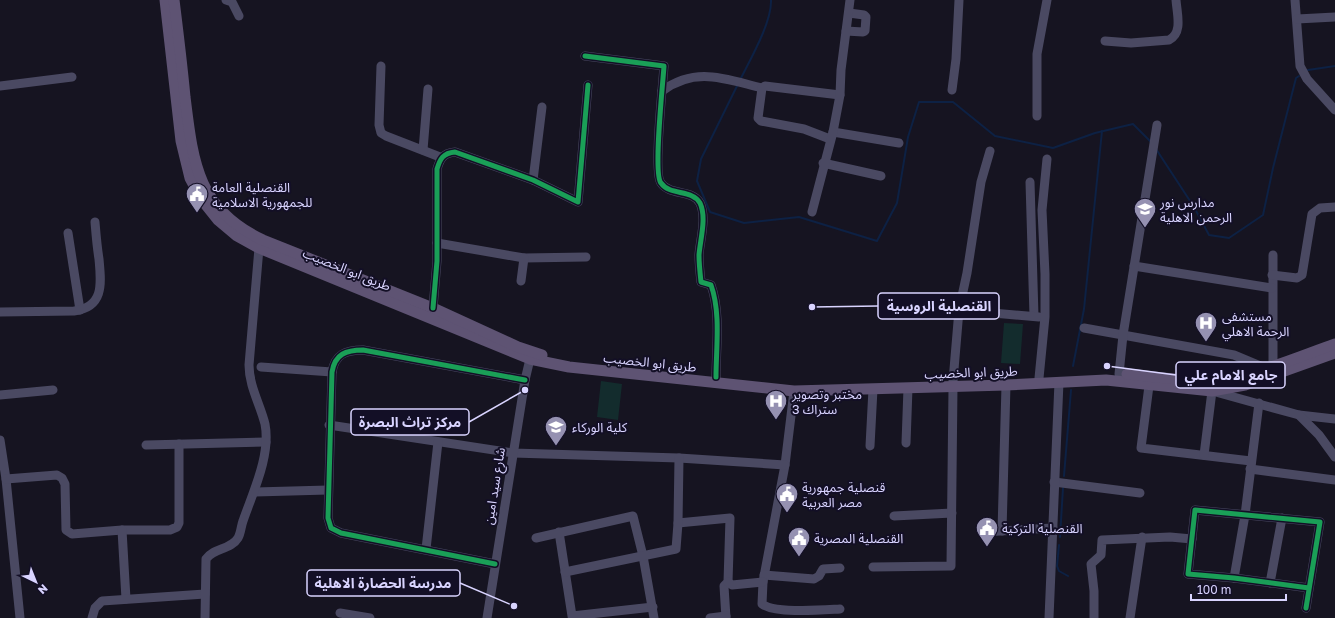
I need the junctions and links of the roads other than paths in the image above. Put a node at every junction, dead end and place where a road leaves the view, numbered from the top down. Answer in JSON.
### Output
{"nodes":[{"id":1,"x":165,"y":0,"type":"edge"},
{"id":2,"x":174,"y":0,"type":"edge"},
{"id":3,"x":226,"y":0,"type":"edge"},
{"id":4,"x":850,"y":0,"type":"edge"},
{"id":5,"x":959,"y":0,"type":"edge"},
{"id":6,"x":1047,"y":0,"type":"edge"},
{"id":7,"x":1176,"y":0,"type":"edge"},
{"id":8,"x":1295,"y":0,"type":"edge"},
{"id":9,"x":849,"y":13,"type":"junction"},
{"id":10,"x":239,"y":16,"type":"dead end"},
{"id":11,"x":1335,"y":17,"type":"edge"},
{"id":12,"x":1297,"y":19,"type":"junction"},
{"id":13,"x":846,"y":31,"type":"junction"},
{"id":14,"x":1105,"y":41,"type":"dead end"},
{"id":15,"x":585,"y":56,"type":"dead end"},
{"id":16,"x":381,"y":66,"type":"dead end"},
{"id":17,"x":72,"y":77,"type":"dead end"},
{"id":18,"x":588,"y":85,"type":"dead end"},
{"id":19,"x":0,"y":86,"type":"edge"},
{"id":20,"x":762,"y":88,"type":"junction"},
{"id":21,"x":428,"y":89,"type":"dead end"},
{"id":22,"x":952,"y":90,"type":"dead end"},
{"id":23,"x":662,"y":91,"type":"junction"},
{"id":24,"x":840,"y":95,"type":"junction"},
{"id":25,"x":542,"y":107,"type":"dead end"},
{"id":26,"x":1335,"y":110,"type":"edge"},
{"id":27,"x":1037,"y":116,"type":"dead end"},
{"id":28,"x":1157,"y":125,"type":"dead end"},
{"id":29,"x":832,"y":135,"type":"junction"},
{"id":30,"x":899,"y":143,"type":"dead end"},
{"id":31,"x":423,"y":150,"type":"junction"},
{"id":32,"x":990,"y":151,"type":"dead end"},
{"id":33,"x":440,"y":158,"type":"junction"},
{"id":34,"x":1047,"y":159,"type":"dead end"},
{"id":35,"x":823,"y":163,"type":"junction"},
{"id":36,"x":881,"y":176,"type":"dead end"},
{"id":37,"x":533,"y":180,"type":"junction"},
{"id":38,"x":1030,"y":182,"type":"dead end"},
{"id":39,"x":1335,"y":208,"type":"edge"},
{"id":40,"x":812,"y":212,"type":"dead end"},
{"id":41,"x":95,"y":222,"type":"dead end"},
{"id":42,"x":68,"y":232,"type":"dead end"},
{"id":43,"x":437,"y":242,"type":"junction"},
{"id":44,"x":259,"y":248,"type":"junction"},
{"id":45,"x":1273,"y":255,"type":"dead end"},
{"id":46,"x":586,"y":257,"type":"dead end"},
{"id":47,"x":524,"y":258,"type":"junction"},
{"id":48,"x":1134,"y":266,"type":"junction"},
{"id":49,"x":1272,"y":275,"type":"junction"},
{"id":50,"x":521,"y":281,"type":"dead end"},
{"id":51,"x":1272,"y":288,"type":"junction"},
{"id":52,"x":387,"y":295,"type":"junction"},
{"id":53,"x":433,"y":308,"type":"junction"},
{"id":54,"x":80,"y":310,"type":"junction"},
{"id":55,"x":959,"y":310,"type":"junction"},
{"id":56,"x":0,"y":312,"type":"edge"},
{"id":57,"x":1034,"y":316,"type":"junction"},
{"id":58,"x":1045,"y":317,"type":"junction"},
{"id":59,"x":1084,"y":328,"type":"dead end"},
{"id":60,"x":1123,"y":335,"type":"junction"},
{"id":61,"x":1335,"y":344,"type":"edge"},
{"id":62,"x":1335,"y":353,"type":"edge"},
{"id":63,"x":530,"y":359,"type":"junction"},
{"id":64,"x":1269,"y":366,"type":"junction"},
{"id":65,"x":261,"y":367,"type":"dead end"},
{"id":66,"x":332,"y":372,"type":"junction"},
{"id":67,"x":1120,"y":374,"type":"junction"},
{"id":68,"x":674,"y":376,"type":"junction"},
{"id":69,"x":716,"y":378,"type":"junction"},
{"id":70,"x":1039,"y":378,"type":"junction"},
{"id":71,"x":524,"y":380,"type":"junction"},
{"id":72,"x":1149,"y":380,"type":"junction"},
{"id":73,"x":1060,"y":382,"type":"junction"},
{"id":74,"x":953,"y":384,"type":"junction"},
{"id":75,"x":1006,"y":385,"type":"junction"},
{"id":76,"x":908,"y":388,"type":"junction"},
{"id":77,"x":873,"y":389,"type":"junction"},
{"id":78,"x":53,"y":390,"type":"dead end"},
{"id":79,"x":794,"y":391,"type":"junction"},
{"id":80,"x":1212,"y":391,"type":"junction"},
{"id":81,"x":0,"y":395,"type":"edge"},
{"id":82,"x":1259,"y":403,"type":"junction"},
{"id":83,"x":1299,"y":415,"type":"junction"},
{"id":84,"x":1335,"y":419,"type":"edge"},
{"id":85,"x":329,"y":425,"type":"junction"},
{"id":86,"x":0,"y":440,"type":"edge"},
{"id":87,"x":266,"y":442,"type":"junction"},
{"id":88,"x":438,"y":442,"type":"junction"},
{"id":89,"x":906,"y":443,"type":"dead end"},
{"id":90,"x":179,"y":444,"type":"junction"},
{"id":91,"x":146,"y":445,"type":"dead end"},
{"id":92,"x":870,"y":446,"type":"dead end"},
{"id":93,"x":513,"y":454,"type":"junction"},
{"id":94,"x":1204,"y":455,"type":"junction"},
{"id":95,"x":1335,"y":457,"type":"edge"},
{"id":96,"x":679,"y":458,"type":"junction"},
{"id":97,"x":785,"y":465,"type":"junction"},
{"id":98,"x":1251,"y":465,"type":"junction"},
{"id":99,"x":6,"y":479,"type":"junction"},
{"id":100,"x":1335,"y":480,"type":"edge"},
{"id":101,"x":1054,"y":482,"type":"junction"},
{"id":102,"x":328,"y":490,"type":"junction"},
{"id":103,"x":255,"y":492,"type":"junction"},
{"id":104,"x":1140,"y":493,"type":"dead end"},
{"id":105,"x":952,"y":513,"type":"junction"},
{"id":106,"x":1245,"y":515,"type":"junction"},
{"id":107,"x":894,"y":516,"type":"dead end"},
{"id":108,"x":1282,"y":518,"type":"junction"},
{"id":109,"x":678,"y":523,"type":"junction"},
{"id":110,"x":1052,"y":528,"type":"junction"},
{"id":111,"x":122,"y":530,"type":"junction"},
{"id":112,"x":1002,"y":531,"type":"junction"},
{"id":113,"x":559,"y":532,"type":"junction"},
{"id":114,"x":984,"y":532,"type":"dead end"},
{"id":115,"x":1142,"y":537,"type":"junction"},
{"id":116,"x":536,"y":538,"type":"dead end"},
{"id":117,"x":1192,"y":539,"type":"junction"},
{"id":118,"x":426,"y":550,"type":"junction"},
{"id":119,"x":643,"y":556,"type":"junction"},
{"id":120,"x":495,"y":564,"type":"junction"},
{"id":121,"x":872,"y":566,"type":"dead end"},
{"id":122,"x":840,"y":568,"type":"dead end"},
{"id":123,"x":565,"y":572,"type":"junction"},
{"id":124,"x":764,"y":578,"type":"junction"},
{"id":125,"x":1234,"y":578,"type":"junction"},
{"id":126,"x":728,"y":582,"type":"junction"},
{"id":127,"x":1270,"y":583,"type":"junction"},
{"id":128,"x":1309,"y":588,"type":"junction"},
{"id":129,"x":204,"y":594,"type":"junction"},
{"id":130,"x":126,"y":599,"type":"junction"},
{"id":131,"x":653,"y":607,"type":"junction"},
{"id":132,"x":775,"y":608,"type":"junction"},
{"id":133,"x":1306,"y":608,"type":"dead end"},
{"id":134,"x":840,"y":609,"type":"dead end"},
{"id":135,"x":340,"y":613,"type":"dead end"},
{"id":136,"x":726,"y":617,"type":"edge"},
{"id":137,"x":20,"y":618,"type":"edge"},
{"id":138,"x":92,"y":618,"type":"edge"},
{"id":139,"x":205,"y":618,"type":"edge"},
{"id":140,"x":370,"y":618,"type":"edge"},
{"id":141,"x":487,"y":618,"type":"edge"},
{"id":142,"x":654,"y":618,"type":"edge"},
{"id":143,"x":710,"y":618,"type":"edge"},
{"id":144,"x":776,"y":618,"type":"edge"},
{"id":145,"x":1049,"y":618,"type":"edge"},
{"id":146,"x":1094,"y":618,"type":"edge"},
{"id":147,"x":1130,"y":618,"type":"edge"}],
"edges":[{"from":1,"to":44,"type":"main road","name":"طريق ابو الخصيب"},
{"from":2,"to":52,"type":"main road","name":"طريق ابو الخصيب"},
{"from":3,"to":10,"type":"street"},
{"from":4,"to":9,"type":"street"},
{"from":5,"to":22,"type":"street"},
{"from":6,"to":27,"type":"street"},
{"from":7,"to":14,"type":"street"},
{"from":8,"to":12,"type":"street"},
{"from":9,"to":13,"type":"street"},
{"from":9,"to":13,"type":"street"},
{"from":11,"to":12,"type":"street"},
{"from":12,"to":26,"type":"street"},
{"from":13,"to":24,"type":"street"},
{"from":15,"to":23,"type":"street"},
{"from":16,"to":31,"type":"street"},
{"from":17,"to":19,"type":"street"},
{"from":18,"to":37,"type":"street"},
{"from":20,"to":23,"type":"street"},
{"from":20,"to":24,"type":"street"},
{"from":20,"to":29,"type":"street"},
{"from":21,"to":31,"type":"street"},
{"from":23,"to":69,"type":"street"},
{"from":24,"to":29,"type":"street"},
{"from":25,"to":37,"type":"street"},
{"from":28,"to":48,"type":"street"},
{"from":29,"to":30,"type":"street"},
{"from":29,"to":35,"type":"street"},
{"from":31,"to":33,"type":"street"},
{"from":32,"to":55,"type":"street"},
{"from":33,"to":37,"type":"street"},
{"from":33,"to":43,"type":"street"},
{"from":34,"to":58,"type":"street"},
{"from":35,"to":36,"type":"street"},
{"from":35,"to":40,"type":"street"},
{"from":38,"to":57,"type":"street"},
{"from":39,"to":49,"type":"street"},
{"from":41,"to":54,"type":"street"},
{"from":42,"to":54,"type":"street"},
{"from":43,"to":47,"type":"street"},
{"from":43,"to":53,"type":"street"},
{"from":44,"to":52,"type":"main road","name":"طريق ابو الخصيب"},
{"from":44,"to":87,"type":"street"},
{"from":45,"to":49,"type":"street"},
{"from":46,"to":47,"type":"street"},
{"from":47,"to":50,"type":"street"},
{"from":48,"to":51,"type":"street"},
{"from":48,"to":60,"type":"street"},
{"from":49,"to":51,"type":"street"},
{"from":51,"to":64,"type":"street"},
{"from":52,"to":53,"type":"main road","name":"طريق ابو الخصيب"},
{"from":52,"to":63,"type":"main road","name":"طريق ابو الخصيب"},
{"from":53,"to":68,"type":"main road","name":"طريق ابو الخصيب"},
{"from":54,"to":56,"type":"street"},
{"from":55,"to":57,"type":"street"},
{"from":55,"to":74,"type":"street"},
{"from":57,"to":58,"type":"street"},
{"from":58,"to":70,"type":"street"},
{"from":59,"to":60,"type":"street"},
{"from":60,"to":64,"type":"street"},
{"from":60,"to":67,"type":"street"},
{"from":61,"to":64,"type":"main road","name":"طريق ابو الخصيب"},
{"from":62,"to":80,"type":"main road","name":"طريق ابو الخصيب"},
{"from":63,"to":68,"type":"main road","name":"طريق ابو الخصيب"},
{"from":63,"to":71,"type":"street","name":"شارع سيد امين"},
{"from":64,"to":72,"type":"main road","name":"طريق ابو الخصيب"},
{"from":65,"to":66,"type":"street"},
{"from":66,"to":71,"type":"street"},
{"from":66,"to":85,"type":"street"},
{"from":67,"to":70,"type":"main road","name":"طريق ابو الخصيب"},
{"from":67,"to":72,"type":"main road","name":"طريق ابو الخصيب"},
{"from":68,"to":69,"type":"main road","name":"طريق ابو الخصيب"},
{"from":68,"to":79,"type":"main road","name":"طريق ابو الخصيب"},
{"from":69,"to":74,"type":"main road","name":"طريق ابو الخصيب"},
{"from":70,"to":74,"type":"main road","name":"طريق ابو الخصيب"},
{"from":71,"to":93,"type":"street","name":"شارع سيد امين"},
{"from":72,"to":73,"type":"main road","name":"طريق ابو الخصيب"},
{"from":72,"to":80,"type":"main road","name":"طريق ابو الخصيب"},
{"from":72,"to":94,"type":"street"},
{"from":73,"to":75,"type":"main road","name":"طريق ابو الخصيب"},
{"from":73,"to":101,"type":"street"},
{"from":74,"to":75,"type":"main road","name":"طريق ابو الخصيب"},
{"from":74,"to":76,"type":"main road","name":"طريق ابو الخصيب"},
{"from":74,"to":105,"type":"street"},
{"from":75,"to":112,"type":"street"},
{"from":76,"to":77,"type":"main road","name":"طريق ابو الخصيب"},
{"from":76,"to":89,"type":"street"},
{"from":77,"to":79,"type":"main road","name":"طريق ابو الخصيب"},
{"from":77,"to":92,"type":"street"},
{"from":78,"to":81,"type":"street"},
{"from":79,"to":97,"type":"street"},
{"from":80,"to":82,"type":"street"},
{"from":80,"to":94,"type":"street"},
{"from":82,"to":83,"type":"street"},
{"from":82,"to":98,"type":"street"},
{"from":83,"to":84,"type":"street"},
{"from":83,"to":95,"type":"street"},
{"from":85,"to":88,"type":"street"},
{"from":85,"to":102,"type":"street"},
{"from":86,"to":99,"type":"street"},
{"from":87,"to":90,"type":"street"},
{"from":87,"to":103,"type":"street"},
{"from":88,"to":93,"type":"street"},
{"from":88,"to":118,"type":"street"},
{"from":90,"to":91,"type":"street"},
{"from":90,"to":111,"type":"street"},
{"from":93,"to":96,"type":"street"},
{"from":93,"to":120,"type":"street","name":"شارع سيد امين"},
{"from":94,"to":98,"type":"street"},
{"from":96,"to":97,"type":"street"},
{"from":96,"to":109,"type":"street"},
{"from":97,"to":124,"type":"street"},
{"from":98,"to":100,"type":"street"},
{"from":98,"to":106,"type":"street"},
{"from":99,"to":111,"type":"street"},
{"from":99,"to":137,"type":"street"},
{"from":101,"to":104,"type":"street"},
{"from":101,"to":110,"type":"street"},
{"from":102,"to":103,"type":"street"},
{"from":102,"to":118,"type":"street"},
{"from":103,"to":129,"type":"street"},
{"from":105,"to":107,"type":"street"},
{"from":105,"to":121,"type":"street"},
{"from":106,"to":108,"type":"street"},
{"from":106,"to":117,"type":"street"},
{"from":106,"to":125,"type":"street"},
{"from":108,"to":127,"type":"street"},
{"from":108,"to":128,"type":"street"},
{"from":109,"to":119,"type":"street"},
{"from":109,"to":126,"type":"street"},
{"from":110,"to":112,"type":"street"},
{"from":110,"to":145,"type":"street"},
{"from":111,"to":130,"type":"street"},
{"from":112,"to":114,"type":"street"},
{"from":113,"to":116,"type":"street"},
{"from":113,"to":119,"type":"street"},
{"from":113,"to":123,"type":"street"},
{"from":115,"to":117,"type":"street"},
{"from":115,"to":146,"type":"street"},
{"from":115,"to":147,"type":"street"},
{"from":117,"to":125,"type":"street"},
{"from":118,"to":120,"type":"street"},
{"from":119,"to":123,"type":"street"},
{"from":119,"to":131,"type":"street"},
{"from":120,"to":141,"type":"street","name":"شارع سيد امين"},
{"from":122,"to":124,"type":"street"},
{"from":123,"to":131,"type":"street"},
{"from":124,"to":126,"type":"street"},
{"from":124,"to":132,"type":"street"},
{"from":125,"to":127,"type":"street"},
{"from":126,"to":136,"type":"street"},
{"from":127,"to":128,"type":"street"},
{"from":128,"to":133,"type":"street"},
{"from":129,"to":130,"type":"street"},
{"from":129,"to":139,"type":"street"},
{"from":130,"to":138,"type":"street"},
{"from":131,"to":142,"type":"street"},
{"from":132,"to":134,"type":"street"},
{"from":132,"to":144,"type":"street"},
{"from":135,"to":140,"type":"street"},
{"from":136,"to":143,"type":"street"}]}
